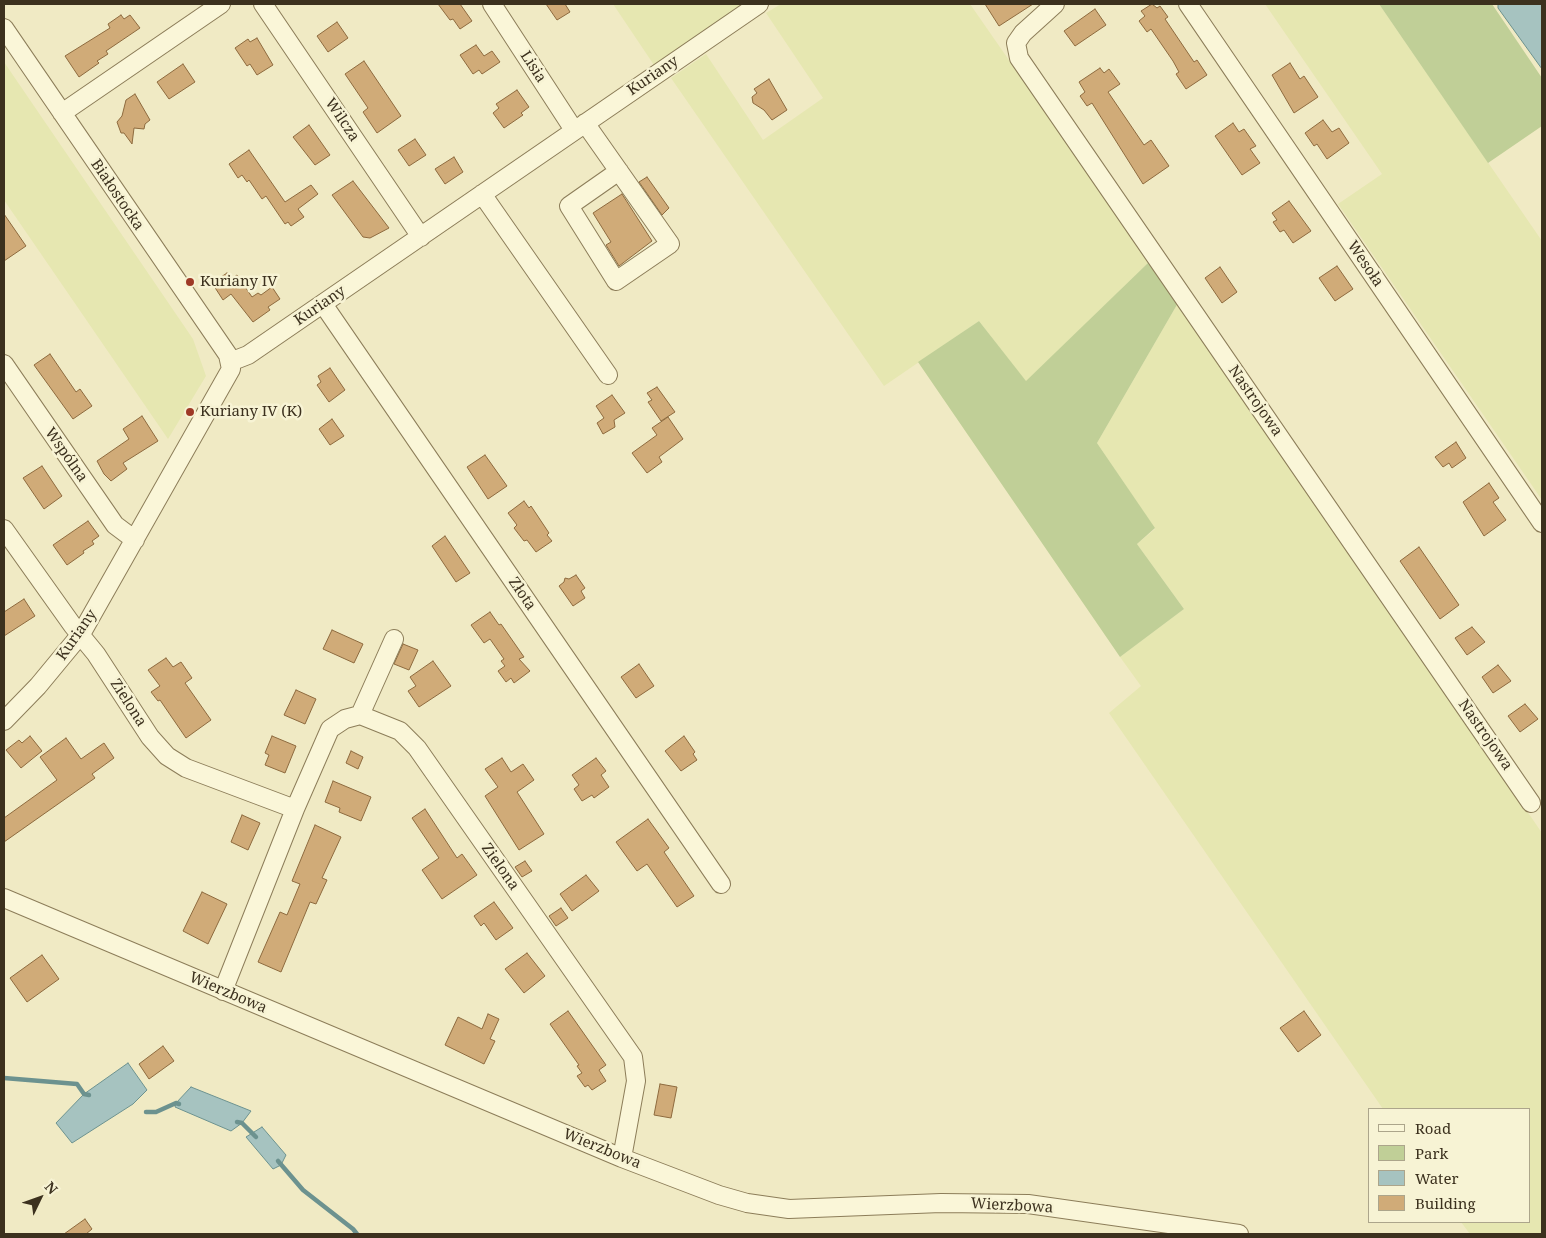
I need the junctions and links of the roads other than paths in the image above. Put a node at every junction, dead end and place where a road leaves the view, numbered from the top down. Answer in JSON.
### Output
{"nodes":[{"id":1,"x":221,"y":4,"type":"edge"},
{"id":2,"x":263,"y":4,"type":"edge"},
{"id":3,"x":492,"y":4,"type":"edge"},
{"id":4,"x":759,"y":4,"type":"edge"},
{"id":5,"x":1055,"y":4,"type":"edge"},
{"id":6,"x":1188,"y":4,"type":"edge"},
{"id":7,"x":4,"y":28,"type":"edge"},
{"id":8,"x":62,"y":113,"type":"junction"},
{"id":9,"x":580,"y":126,"type":"junction"},
{"id":10,"x":619,"y":171,"type":"junction"},
{"id":11,"x":482,"y":194,"type":"junction"},
{"id":12,"x":421,"y":236,"type":"junction"},
{"id":13,"x":323,"y":304,"type":"junction"},
{"id":14,"x":230,"y":362,"type":"junction"},
{"id":15,"x":4,"y":364,"type":"edge"},
{"id":16,"x":608,"y":376,"type":"dead end"},
{"id":17,"x":1542,"y":523,"type":"edge"},
{"id":18,"x":4,"y":529,"type":"edge"},
{"id":19,"x":136,"y":540,"type":"junction"},
{"id":20,"x":81,"y":634,"type":"junction"},
{"id":21,"x":394,"y":639,"type":"dead end"},
{"id":22,"x":360,"y":715,"type":"junction"},
{"id":23,"x":4,"y":721,"type":"edge"},
{"id":24,"x":1531,"y":803,"type":"dead end"},
{"id":25,"x":294,"y":809,"type":"junction"},
{"id":26,"x":721,"y":884,"type":"dead end"},
{"id":27,"x":4,"y":898,"type":"edge"},
{"id":28,"x":224,"y":991,"type":"junction"},
{"id":29,"x":622,"y":1158,"type":"junction"},
{"id":30,"x":1239,"y":1234,"type":"edge"}],
"edges":[{"from":1,"to":8,"type":"street"},
{"from":2,"to":12,"type":"street","name":"Wilcza"},
{"from":3,"to":9,"type":"street","name":"Lisia"},
{"from":4,"to":9,"type":"street","name":"Kuriany"},
{"from":5,"to":24,"type":"street","name":"Nastrojowa"},
{"from":6,"to":17,"type":"street","name":"Wesoła"},
{"from":7,"to":8,"type":"street","name":"Białostocka"},
{"from":8,"to":14,"type":"street","name":"Białostocka"},
{"from":9,"to":10,"type":"street","name":"Lisia"},
{"from":9,"to":11,"type":"street","name":"Kuriany"},
{"from":10,"to":10,"type":"street","name":"Lisia"},
{"from":11,"to":12,"type":"street","name":"Kuriany"},
{"from":11,"to":16,"type":"street"},
{"from":12,"to":13,"type":"street","name":"Kuriany"},
{"from":13,"to":14,"type":"street","name":"Kuriany"},
{"from":13,"to":26,"type":"street","name":"Złota"},
{"from":14,"to":19,"type":"street","name":"Kuriany"},
{"from":15,"to":19,"type":"street","name":"Wspólna"},
{"from":18,"to":20,"type":"street","name":"Zielona"},
{"from":19,"to":20,"type":"street","name":"Kuriany"},
{"from":20,"to":23,"type":"street","name":"Kuriany"},
{"from":20,"to":25,"type":"street","name":"Zielona"},
{"from":21,"to":22,"type":"street"},
{"from":22,"to":25,"type":"street"},
{"from":22,"to":29,"type":"street","name":"Zielona"},
{"from":25,"to":28,"type":"street"},
{"from":27,"to":28,"type":"street","name":"Wierzbowa"},
{"from":28,"to":29,"type":"street","name":"Wierzbowa"},
{"from":29,"to":30,"type":"street","name":"Wierzbowa"}]}
